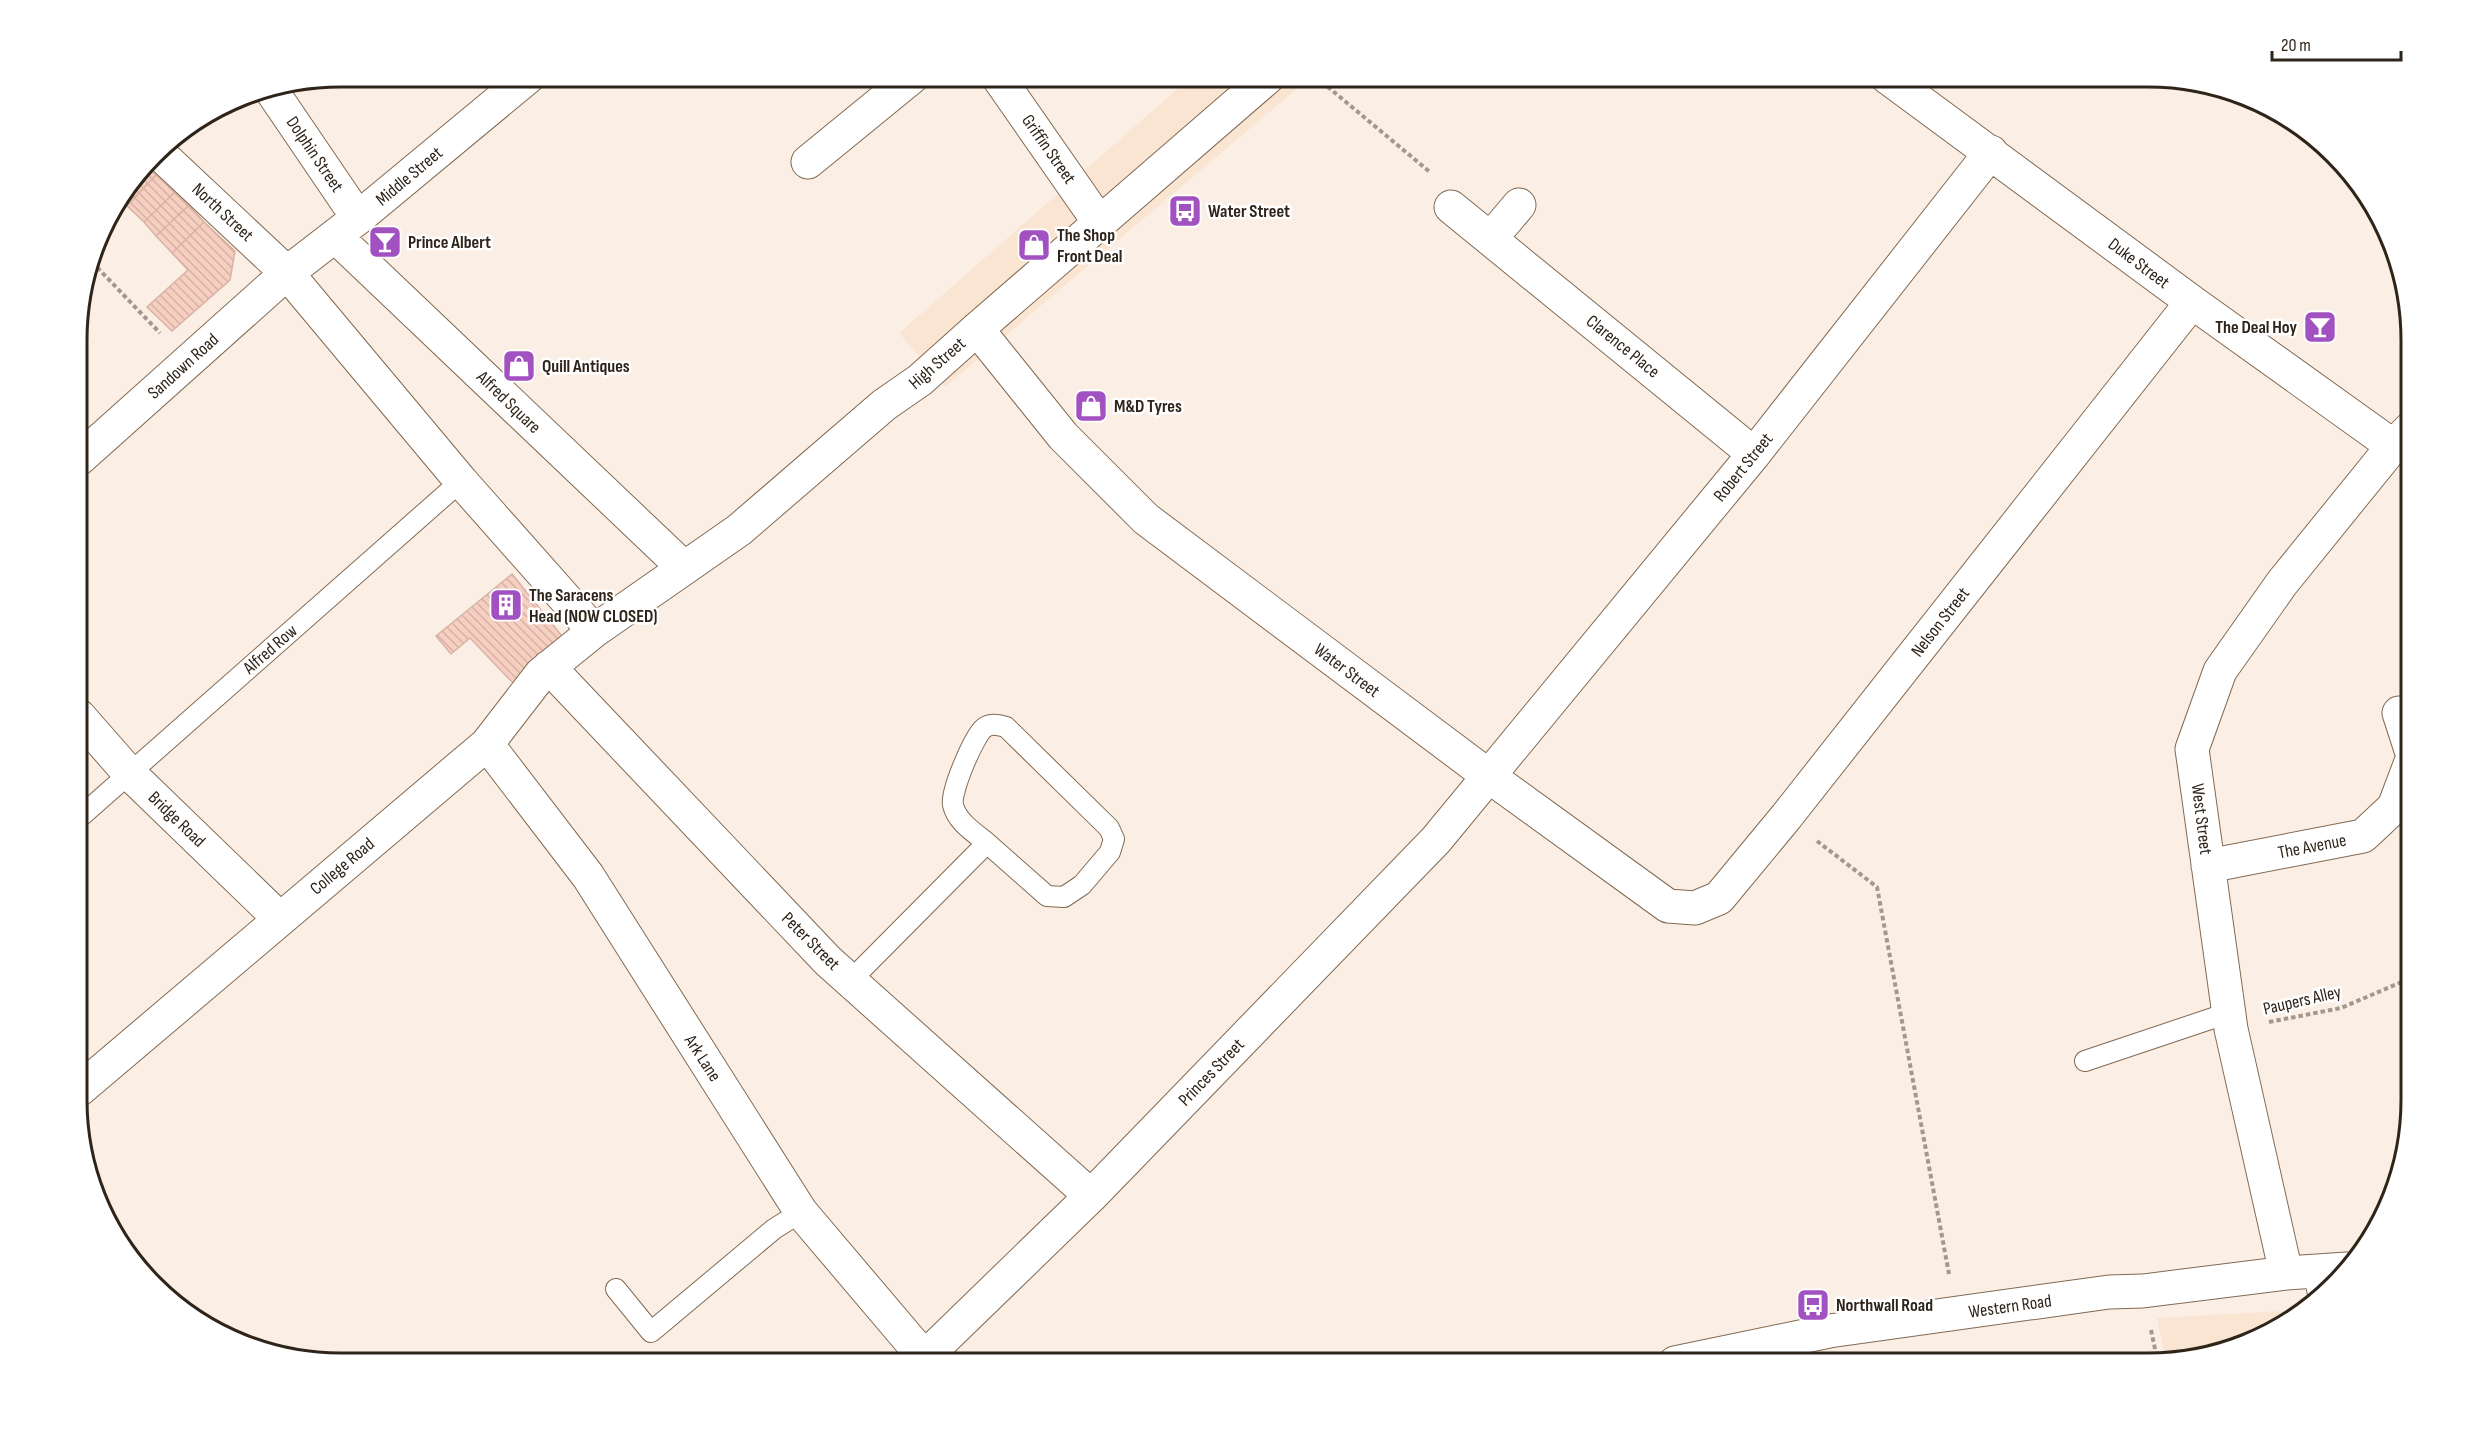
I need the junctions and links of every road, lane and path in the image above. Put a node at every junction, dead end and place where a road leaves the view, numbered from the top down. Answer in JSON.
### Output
{"nodes":[{"id":1,"x":515,"y":87,"type":"edge"},
{"id":2,"x":899,"y":87,"type":"edge"},
{"id":3,"x":1006,"y":87,"type":"edge"},
{"id":4,"x":1255,"y":87,"type":"edge"},
{"id":5,"x":1329,"y":87,"type":"edge"},
{"id":6,"x":1902,"y":87,"type":"edge"},
{"id":7,"x":274,"y":96,"type":"edge"},
{"id":8,"x":1991,"y":152,"type":"junction"},
{"id":9,"x":164,"y":158,"type":"edge"},
{"id":10,"x":808,"y":162,"type":"dead end"},
{"id":11,"x":1519,"y":205,"type":"dead end"},
{"id":12,"x":1451,"y":207,"type":"joint"},
{"id":13,"x":1100,"y":222,"type":"junction"},
{"id":14,"x":346,"y":227,"type":"junction"},
{"id":15,"x":1491,"y":238,"type":"junction"},
{"id":16,"x":98,"y":268,"type":"edge"},
{"id":17,"x":287,"y":273,"type":"junction"},
{"id":18,"x":2192,"y":302,"type":"junction"},
{"id":19,"x":976,"y":328,"type":"junction"},
{"id":20,"x":188,"y":361,"type":"junction"},
{"id":21,"x":2401,"y":436,"type":"edge"},
{"id":22,"x":2401,"y":438,"type":"edge"},
{"id":23,"x":87,"y":452,"type":"edge"},
{"id":24,"x":1754,"y":454,"type":"junction"},
{"id":25,"x":461,"y":481,"type":"junction"},
{"id":26,"x":684,"y":568,"type":"junction"},
{"id":27,"x":594,"y":631,"type":"junction"},
{"id":28,"x":549,"y":667,"type":"junction"},
{"id":29,"x":2399,"y":713,"type":"dead end"},
{"id":30,"x":2401,"y":719,"type":"edge"},
{"id":31,"x":87,"y":725,"type":"edge"},
{"id":32,"x":487,"y":744,"type":"junction"},
{"id":33,"x":129,"y":773,"type":"junction"},
{"id":34,"x":1490,"y":777,"type":"junction"},
{"id":35,"x":2401,"y":788,"type":"edge"},
{"id":36,"x":87,"y":811,"type":"edge"},
{"id":37,"x":1786,"y":817,"type":"junction"},
{"id":38,"x":987,"y":843,"type":"junction"},
{"id":39,"x":2208,"y":866,"type":"junction"},
{"id":40,"x":1668,"y":906,"type":"joint"},
{"id":41,"x":279,"y":918,"type":"junction"},
{"id":42,"x":851,"y":980,"type":"junction"},
{"id":43,"x":2401,"y":982,"type":"edge"},
{"id":44,"x":2230,"y":1021,"type":"junction"},
{"id":45,"x":2085,"y":1061,"type":"dead end"},
{"id":46,"x":87,"y":1083,"type":"edge"},
{"id":47,"x":1091,"y":1196,"type":"junction"},
{"id":48,"x":801,"y":1212,"type":"junction"},
{"id":49,"x":2332,"y":1274,"type":"edge"},
{"id":50,"x":2306,"y":1281,"type":"edge"},
{"id":51,"x":616,"y":1289,"type":"dead end"},
{"id":52,"x":1957,"y":1313,"type":"junction"},
{"id":53,"x":920,"y":1353,"type":"edge"},
{"id":54,"x":935,"y":1353,"type":"edge"},
{"id":55,"x":1722,"y":1353,"type":"edge"}],
"edges":[{"from":1,"to":14,"type":"street","name":"Middle Street"},
{"from":2,"to":10,"type":"street"},
{"from":3,"to":13,"type":"street","name":"Griffin Street"},
{"from":4,"to":13,"type":"street","name":"High Street"},
{"from":5,"to":12,"type":"path"},
{"from":6,"to":8,"type":"street","name":"Duke Street"},
{"from":7,"to":14,"type":"street","name":"Dolphin Street"},
{"from":8,"to":18,"type":"street","name":"Duke Street"},
{"from":8,"to":24,"type":"street","name":"Robert Street"},
{"from":9,"to":17,"type":"street","name":"North Street"},
{"from":11,"to":15,"type":"street"},
{"from":12,"to":15,"type":"street","name":"Clarence Place"},
{"from":13,"to":19,"type":"street","name":"High Street"},
{"from":14,"to":17,"type":"street","name":"Middle Street"},
{"from":14,"to":26,"type":"street","name":"Alfred Square"},
{"from":15,"to":24,"type":"street","name":"Clarence Place"},
{"from":16,"to":20,"type":"path"},
{"from":17,"to":20,"type":"street","name":"Sandown Road"},
{"from":17,"to":25,"type":"street"},
{"from":18,"to":21,"type":"street","name":"Duke Street"},
{"from":18,"to":37,"type":"street","name":"Nelson Street"},
{"from":19,"to":26,"type":"street","name":"High Street"},
{"from":19,"to":34,"type":"street","name":"Water Street"},
{"from":20,"to":23,"type":"street","name":"Sandown Road"},
{"from":22,"to":39,"type":"street","name":"West Street"},
{"from":24,"to":34,"type":"street","name":"Robert Street"},
{"from":25,"to":27,"type":"street"},
{"from":25,"to":33,"type":"lane","name":"Alfred Row"},
{"from":26,"to":27,"type":"street","name":"High Street"},
{"from":27,"to":28,"type":"street","name":"College Road"},
{"from":28,"to":32,"type":"street","name":"College Road"},
{"from":28,"to":42,"type":"street","name":"Peter Street"},
{"from":29,"to":30,"type":"street"},
{"from":31,"to":33,"type":"street","name":"Bridge Road"},
{"from":32,"to":41,"type":"street","name":"College Road"},
{"from":32,"to":48,"type":"street","name":"Ark Lane"},
{"from":33,"to":36,"type":"lane","name":"Alfred Row"},
{"from":33,"to":41,"type":"street","name":"Bridge Road"},
{"from":34,"to":40,"type":"street","name":"Water Street"},
{"from":34,"to":47,"type":"street","name":"Princes Street"},
{"from":35,"to":39,"type":"street","name":"The Avenue"},
{"from":37,"to":40,"type":"street","name":"Nelson Street"},
{"from":37,"to":52,"type":"path"},
{"from":38,"to":38,"type":"lane"},
{"from":38,"to":42,"type":"lane"},
{"from":39,"to":44,"type":"street","name":"West Street"},
{"from":41,"to":46,"type":"street","name":"College Road"},
{"from":42,"to":47,"type":"street","name":"Peter Street"},
{"from":43,"to":44,"type":"path","name":"Paupers Alley"},
{"from":44,"to":45,"type":"lane"},
{"from":44,"to":50,"type":"street","name":"West Street"},
{"from":47,"to":54,"type":"street","name":"Princes Street"},
{"from":48,"to":51,"type":"lane"},
{"from":48,"to":53,"type":"street","name":"Ark Lane"},
{"from":49,"to":50,"type":"street","name":"Western Road"},
{"from":50,"to":52,"type":"street","name":"Western Road"},
{"from":52,"to":55,"type":"street","name":"Western Road"}]}
